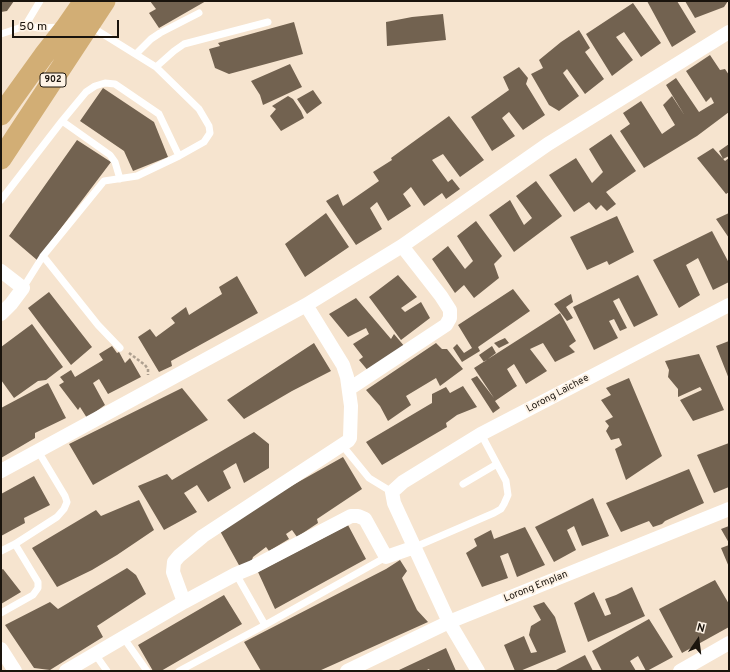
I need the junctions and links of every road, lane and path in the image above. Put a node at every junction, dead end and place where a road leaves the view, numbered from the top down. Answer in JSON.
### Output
{"nodes":[{"id":1,"x":40,"y":1,"type":"edge"},
{"id":2,"x":84,"y":1,"type":"edge"},
{"id":3,"x":105,"y":1,"type":"edge"},
{"id":4,"x":199,"y":13,"type":"dead end"},
{"id":5,"x":268,"y":22,"type":"dead end"},
{"id":6,"x":88,"y":25,"type":"junction"},
{"id":7,"x":26,"y":26,"type":"junction"},
{"id":8,"x":66,"y":27,"type":"junction"},
{"id":9,"x":729,"y":32,"type":"edge"},
{"id":10,"x":1,"y":34,"type":"edge"},
{"id":11,"x":136,"y":54,"type":"junction"},
{"id":12,"x":156,"y":67,"type":"junction"},
{"id":13,"x":1,"y":115,"type":"edge"},
{"id":14,"x":62,"y":121,"type":"junction"},
{"id":15,"x":179,"y":156,"type":"junction"},
{"id":16,"x":1,"y":159,"type":"edge"},
{"id":17,"x":120,"y":179,"type":"junction"},
{"id":18,"x":1,"y":200,"type":"edge"},
{"id":19,"x":402,"y":246,"type":"junction"},
{"id":20,"x":43,"y":256,"type":"junction"},
{"id":21,"x":1,"y":271,"type":"edge"},
{"id":22,"x":23,"y":288,"type":"junction"},
{"id":23,"x":306,"y":305,"type":"junction"},
{"id":24,"x":729,"y":305,"type":"edge"},
{"id":25,"x":1,"y":314,"type":"edge"},
{"id":26,"x":120,"y":348,"type":"joint"},
{"id":27,"x":349,"y":389,"type":"junction"},
{"id":28,"x":147,"y":392,"type":"junction"},
{"id":29,"x":481,"y":434,"type":"junction"},
{"id":30,"x":342,"y":445,"type":"junction"},
{"id":31,"x":38,"y":451,"type":"junction"},
{"id":32,"x":498,"y":464,"type":"junction"},
{"id":33,"x":1,"y":472,"type":"edge"},
{"id":34,"x":463,"y":484,"type":"dead end"},
{"id":35,"x":392,"y":492,"type":"junction"},
{"id":36,"x":729,"y":509,"type":"edge"},
{"id":37,"x":15,"y":544,"type":"junction"},
{"id":38,"x":415,"y":547,"type":"junction"},
{"id":39,"x":1,"y":551,"type":"edge"},
{"id":40,"x":386,"y":557,"type":"junction"},
{"id":41,"x":236,"y":574,"type":"junction"},
{"id":42,"x":184,"y":602,"type":"junction"},
{"id":43,"x":1,"y":613,"type":"edge"},
{"id":44,"x":449,"y":622,"type":"junction"},
{"id":45,"x":265,"y":625,"type":"junction"},
{"id":46,"x":123,"y":637,"type":"junction"},
{"id":47,"x":729,"y":644,"type":"edge"},
{"id":48,"x":1,"y":649,"type":"edge"},
{"id":49,"x":95,"y":654,"type":"junction"},
{"id":50,"x":698,"y":666,"type":"edge"},
{"id":51,"x":15,"y":671,"type":"edge"},
{"id":52,"x":66,"y":671,"type":"edge"},
{"id":53,"x":107,"y":671,"type":"edge"},
{"id":54,"x":147,"y":671,"type":"edge"},
{"id":55,"x":179,"y":671,"type":"edge"},
{"id":56,"x":347,"y":671,"type":"edge"},
{"id":57,"x":478,"y":671,"type":"edge"},
{"id":58,"x":680,"y":671,"type":"edge"}],
"edges":[{"from":1,"to":7,"type":"lane"},
{"from":2,"to":8,"type":"main road","number":"902"},
{"from":3,"to":6,"type":"main road","number":"902"},
{"from":4,"to":11,"type":"lane"},
{"from":5,"to":12,"type":"lane"},
{"from":6,"to":11,"type":"lane"},
{"from":6,"to":16,"type":"main road","number":"902"},
{"from":7,"to":8,"type":"lane"},
{"from":7,"to":10,"type":"lane"},
{"from":8,"to":13,"type":"main road","number":"902"},
{"from":9,"to":19,"type":"street"},
{"from":11,"to":12,"type":"lane"},
{"from":12,"to":15,"type":"lane"},
{"from":14,"to":15,"type":"lane"},
{"from":14,"to":17,"type":"lane"},
{"from":14,"to":18,"type":"lane"},
{"from":15,"to":17,"type":"lane"},
{"from":17,"to":20,"type":"lane"},
{"from":19,"to":23,"type":"street"},
{"from":19,"to":27,"type":"street"},
{"from":20,"to":22,"type":"lane"},
{"from":20,"to":26,"type":"lane"},
{"from":21,"to":22,"type":"street"},
{"from":22,"to":25,"type":"street"},
{"from":23,"to":27,"type":"street"},
{"from":23,"to":28,"type":"street"},
{"from":24,"to":29,"type":"street","name":"Lorong Laichee"},
{"from":26,"to":28,"type":"path"},
{"from":27,"to":30,"type":"street"},
{"from":28,"to":31,"type":"street"},
{"from":29,"to":32,"type":"lane"},
{"from":29,"to":35,"type":"street","name":"Lorong Laichee"},
{"from":30,"to":35,"type":"lane"},
{"from":30,"to":42,"type":"street"},
{"from":31,"to":33,"type":"street"},
{"from":31,"to":37,"type":"lane"},
{"from":32,"to":34,"type":"lane"},
{"from":32,"to":38,"type":"lane"},
{"from":35,"to":38,"type":"street"},
{"from":36,"to":44,"type":"street","name":"Lorong Emplan"},
{"from":37,"to":39,"type":"lane"},
{"from":37,"to":43,"type":"lane"},
{"from":38,"to":40,"type":"street"},
{"from":38,"to":44,"type":"street"},
{"from":40,"to":41,"type":"street"},
{"from":40,"to":45,"type":"lane"},
{"from":41,"to":42,"type":"street"},
{"from":41,"to":45,"type":"lane"},
{"from":42,"to":46,"type":"street"},
{"from":44,"to":56,"type":"street","name":"Lorong Emplan"},
{"from":44,"to":57,"type":"street"},
{"from":45,"to":55,"type":"lane"},
{"from":46,"to":49,"type":"street"},
{"from":46,"to":54,"type":"lane"},
{"from":47,"to":50,"type":"street"},
{"from":48,"to":51,"type":"street"},
{"from":49,"to":52,"type":"street"},
{"from":49,"to":53,"type":"lane"},
{"from":50,"to":58,"type":"street"}]}
